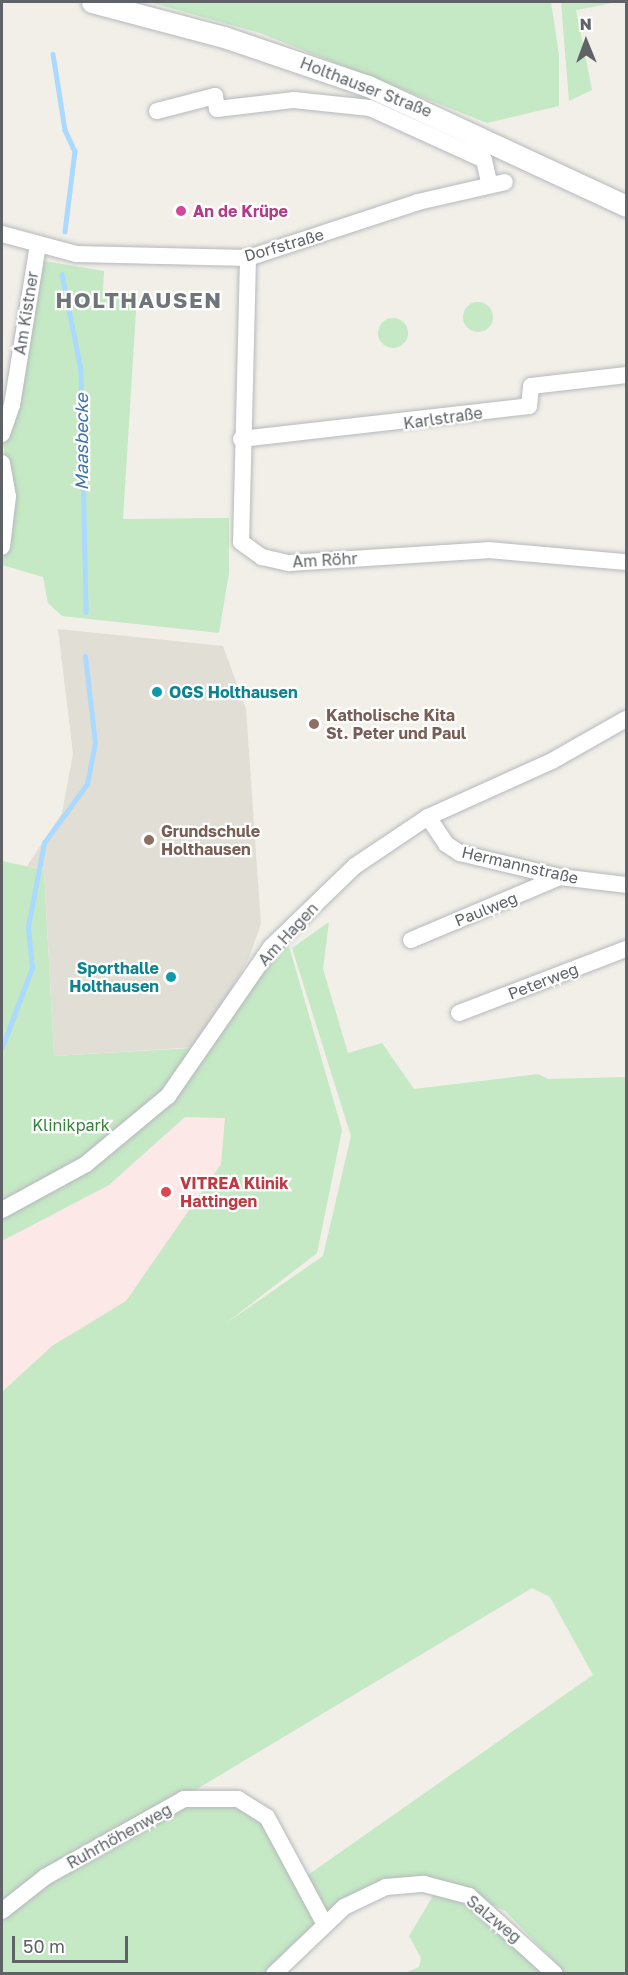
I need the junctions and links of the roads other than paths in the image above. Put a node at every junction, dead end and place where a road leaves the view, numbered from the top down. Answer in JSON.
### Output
{"nodes":[{"id":1,"x":92,"y":2,"type":"edge"},
{"id":2,"x":157,"y":111,"type":"dead end"},
{"id":3,"x":627,"y":206,"type":"edge"},
{"id":4,"x":2,"y":234,"type":"edge"},
{"id":5,"x":38,"y":244,"type":"junction"},
{"id":6,"x":248,"y":258,"type":"junction"},
{"id":7,"x":627,"y":375,"type":"edge"},
{"id":8,"x":8,"y":382,"type":"edge"},
{"id":9,"x":2,"y":434,"type":"edge"},
{"id":10,"x":241,"y":439,"type":"junction"},
{"id":11,"x":2,"y":463,"type":"edge"},
{"id":12,"x":2,"y":547,"type":"edge"},
{"id":13,"x":627,"y":562,"type":"edge"},
{"id":14,"x":627,"y":719,"type":"edge"},
{"id":15,"x":428,"y":817,"type":"junction"},
{"id":16,"x":560,"y":877,"type":"junction"},
{"id":17,"x":627,"y":885,"type":"edge"},
{"id":18,"x":411,"y":940,"type":"dead end"},
{"id":19,"x":627,"y":949,"type":"edge"},
{"id":20,"x":459,"y":1013,"type":"dead end"},
{"id":21,"x":2,"y":1210,"type":"edge"},
{"id":22,"x":2,"y":1911,"type":"edge"},
{"id":23,"x":324,"y":1923,"type":"junction"},
{"id":24,"x":274,"y":1974,"type":"edge"},
{"id":25,"x":555,"y":1974,"type":"edge"}],
"edges":[{"from":1,"to":3,"type":"street","name":"Holthauser Straße"},
{"from":2,"to":6,"type":"street","name":"Dorfstraße"},
{"from":4,"to":5,"type":"street","name":"Dorfstraße"},
{"from":5,"to":6,"type":"street","name":"Dorfstraße"},
{"from":5,"to":8,"type":"street","name":"Am Kistner"},
{"from":6,"to":10,"type":"street","name":"Am Röhr"},
{"from":7,"to":10,"type":"street","name":"Karlstraße"},
{"from":8,"to":9,"type":"street","name":"Am Kistner"},
{"from":10,"to":13,"type":"street","name":"Am Röhr"},
{"from":11,"to":12,"type":"street"},
{"from":14,"to":15,"type":"street","name":"Am Hagen"},
{"from":15,"to":16,"type":"street","name":"Hermannstraße"},
{"from":15,"to":21,"type":"street","name":"Am Hagen"},
{"from":16,"to":17,"type":"street","name":"Hermannstraße"},
{"from":16,"to":18,"type":"street","name":"Paulweg"},
{"from":19,"to":20,"type":"street","name":"Peterweg"},
{"from":22,"to":23,"type":"street","name":"Ruhrhöhenweg"},
{"from":23,"to":24,"type":"street","name":"Salzweg"},
{"from":23,"to":25,"type":"street","name":"Salzweg"}]}
